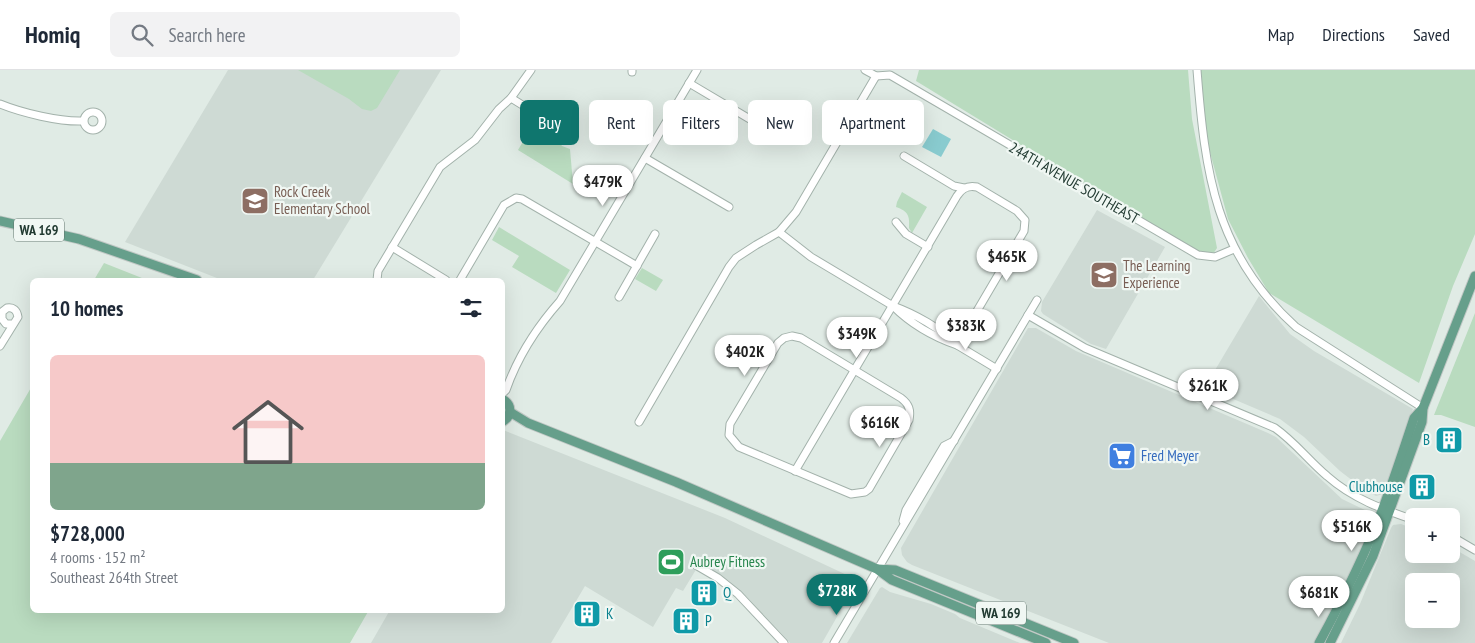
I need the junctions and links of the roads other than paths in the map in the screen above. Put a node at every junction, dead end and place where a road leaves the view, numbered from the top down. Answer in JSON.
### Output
{"nodes":[{"id":1,"x":531,"y":70,"type":"edge"},
{"id":2,"x":697,"y":70,"type":"edge"},
{"id":3,"x":865,"y":70,"type":"edge"},
{"id":4,"x":1197,"y":70,"type":"edge"},
{"id":5,"x":876,"y":76,"type":"junction"},
{"id":6,"x":689,"y":83,"type":"junction"},
{"id":7,"x":511,"y":98,"type":"junction"},
{"id":8,"x":0,"y":104,"type":"edge"},
{"id":9,"x":520,"y":104,"type":"edge"},
{"id":10,"x":748,"y":118,"type":"edge"},
{"id":11,"x":83,"y":121,"type":"dead end"},
{"id":12,"x":904,"y":156,"type":"dead end"},
{"id":13,"x":645,"y":158,"type":"junction"},
{"id":14,"x":964,"y":188,"type":"junction"},
{"id":15,"x":729,"y":207,"type":"dead end"},
{"id":16,"x":0,"y":221,"type":"edge"},
{"id":17,"x":896,"y":222,"type":"dead end"},
{"id":18,"x":779,"y":232,"type":"junction"},
{"id":19,"x":655,"y":234,"type":"dead end"},
{"id":20,"x":595,"y":242,"type":"junction"},
{"id":21,"x":392,"y":247,"type":"junction"},
{"id":22,"x":928,"y":247,"type":"junction"},
{"id":23,"x":1234,"y":249,"type":"junction"},
{"id":24,"x":637,"y":266,"type":"junction"},
{"id":25,"x":1475,"y":276,"type":"edge"},
{"id":26,"x":191,"y":278,"type":"edge"},
{"id":27,"x":377,"y":278,"type":"edge"},
{"id":28,"x":443,"y":278,"type":"edge"},
{"id":29,"x":461,"y":278,"type":"edge"},
{"id":30,"x":619,"y":297,"type":"dead end"},
{"id":31,"x":1037,"y":300,"type":"dead end"},
{"id":32,"x":893,"y":306,"type":"junction"},
{"id":33,"x":1028,"y":315,"type":"junction"},
{"id":34,"x":12,"y":324,"type":"dead end"},
{"id":35,"x":957,"y":345,"type":"junction"},
{"id":36,"x":0,"y":346,"type":"edge"},
{"id":37,"x":997,"y":369,"type":"junction"},
{"id":38,"x":855,"y":370,"type":"junction"},
{"id":39,"x":505,"y":396,"type":"edge"},
{"id":40,"x":1423,"y":408,"type":"junction"},
{"id":41,"x":507,"y":417,"type":"edge"},
{"id":42,"x":639,"y":422,"type":"dead end"},
{"id":43,"x":795,"y":471,"type":"junction"},
{"id":44,"x":1386,"y":511,"type":"junction"},
{"id":45,"x":1405,"y":517,"type":"edge"},
{"id":46,"x":1460,"y":542,"type":"edge"},
{"id":47,"x":1475,"y":550,"type":"edge"},
{"id":48,"x":694,"y":564,"type":"dead end"},
{"id":49,"x":877,"y":570,"type":"junction"},
{"id":50,"x":1024,"y":634,"type":"junction"},
{"id":51,"x":1067,"y":642,"type":"edge"},
{"id":52,"x":784,"y":643,"type":"edge"},
{"id":53,"x":834,"y":643,"type":"edge"},
{"id":54,"x":1046,"y":643,"type":"edge"},
{"id":55,"x":1319,"y":643,"type":"edge"},
{"id":56,"x":1330,"y":643,"type":"edge"}],
"edges":[{"from":1,"to":7,"type":"street"},
{"from":2,"to":6,"type":"street"},
{"from":3,"to":5,"type":"street","name":"244TH AVENUE SOUTHEAST"},
{"from":4,"to":23,"type":"street"},
{"from":5,"to":18,"type":"street"},
{"from":5,"to":23,"type":"street","name":"244TH AVENUE SOUTHEAST"},
{"from":6,"to":10,"type":"street"},
{"from":6,"to":13,"type":"street"},
{"from":7,"to":9,"type":"street"},
{"from":7,"to":21,"type":"street"},
{"from":8,"to":11,"type":"street"},
{"from":12,"to":14,"type":"street"},
{"from":13,"to":15,"type":"street"},
{"from":13,"to":20,"type":"street"},
{"from":14,"to":22,"type":"street"},
{"from":14,"to":35,"type":"street"},
{"from":16,"to":26,"type":"main road","number":"WA 169"},
{"from":17,"to":22,"type":"street"},
{"from":18,"to":32,"type":"street"},
{"from":18,"to":42,"type":"street"},
{"from":19,"to":24,"type":"street"},
{"from":20,"to":24,"type":"street"},
{"from":20,"to":29,"type":"street"},
{"from":20,"to":39,"type":"street"},
{"from":21,"to":27,"type":"street"},
{"from":21,"to":28,"type":"street"},
{"from":22,"to":32,"type":"street"},
{"from":23,"to":40,"type":"street"},
{"from":24,"to":30,"type":"street"},
{"from":25,"to":40,"type":"main road"},
{"from":31,"to":33,"type":"street"},
{"from":32,"to":35,"type":"street"},
{"from":32,"to":38,"type":"street"},
{"from":33,"to":37,"type":"street"},
{"from":33,"to":44,"type":"street"},
{"from":34,"to":36,"type":"street"},
{"from":35,"to":37,"type":"street"},
{"from":37,"to":49,"type":"street"},
{"from":38,"to":43,"type":"street"},
{"from":38,"to":43,"type":"street"},
{"from":38,"to":43,"type":"street"},
{"from":39,"to":41,"type":"main road","number":"WA 169"},
{"from":40,"to":44,"type":"main road"},
{"from":41,"to":49,"type":"main road","number":"WA 169"},
{"from":44,"to":45,"type":"street"},
{"from":44,"to":55,"type":"main road"},
{"from":44,"to":56,"type":"main road"},
{"from":46,"to":47,"type":"street"},
{"from":48,"to":52,"type":"street"},
{"from":49,"to":50,"type":"main road","number":"WA 169"},
{"from":49,"to":51,"type":"main road","number":"WA 169"},
{"from":49,"to":53,"type":"street"},
{"from":50,"to":51,"type":"main road"},
{"from":50,"to":54,"type":"main road","number":"WA 169"}]}
